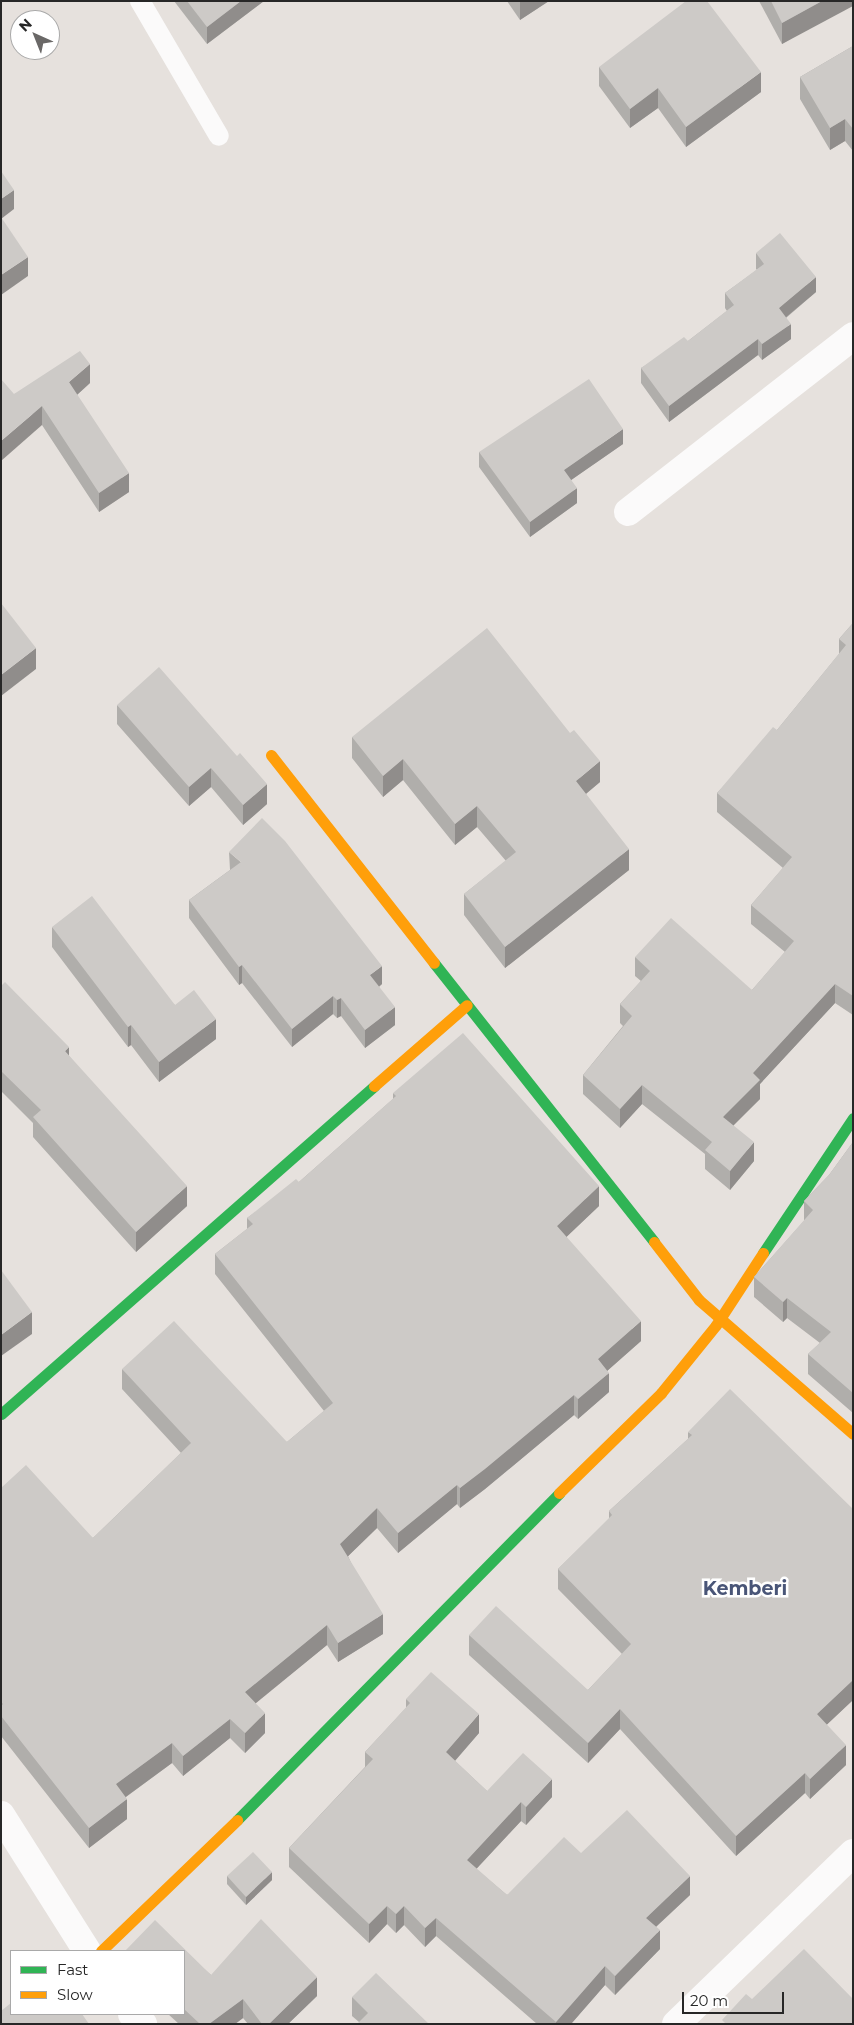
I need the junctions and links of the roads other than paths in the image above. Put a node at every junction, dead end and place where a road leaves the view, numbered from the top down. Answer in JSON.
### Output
{"nodes":[{"id":1,"x":140,"y":1,"type":"edge"},
{"id":2,"x":219,"y":136,"type":"dead end"},
{"id":3,"x":853,"y":336,"type":"edge"},
{"id":4,"x":628,"y":512,"type":"dead end"},
{"id":5,"x":271,"y":755,"type":"dead end"},
{"id":6,"x":467,"y":1005,"type":"junction"},
{"id":7,"x":853,"y":1118,"type":"edge"},
{"id":8,"x":721,"y":1319,"type":"junction"},
{"id":9,"x":1,"y":1414,"type":"edge"},
{"id":10,"x":853,"y":1434,"type":"edge"},
{"id":11,"x":1,"y":1815,"type":"edge"},
{"id":12,"x":853,"y":1853,"type":"edge"},
{"id":13,"x":85,"y":1950,"type":"edge"},
{"id":14,"x":102,"y":1950,"type":"edge"},
{"id":15,"x":133,"y":2015,"type":"edge"},
{"id":16,"x":143,"y":2024,"type":"edge"},
{"id":17,"x":676,"y":2024,"type":"edge"}],
"edges":[{"from":1,"to":2,"type":"lane"},
{"from":3,"to":4,"type":"street"},
{"from":5,"to":6,"type":"street"},
{"from":6,"to":8,"type":"street"},
{"from":6,"to":9,"type":"street"},
{"from":7,"to":8,"type":"street"},
{"from":8,"to":10,"type":"street"},
{"from":8,"to":14,"type":"street"},
{"from":11,"to":13,"type":"street"},
{"from":12,"to":17,"type":"street"},
{"from":15,"to":16,"type":"street"}]}
